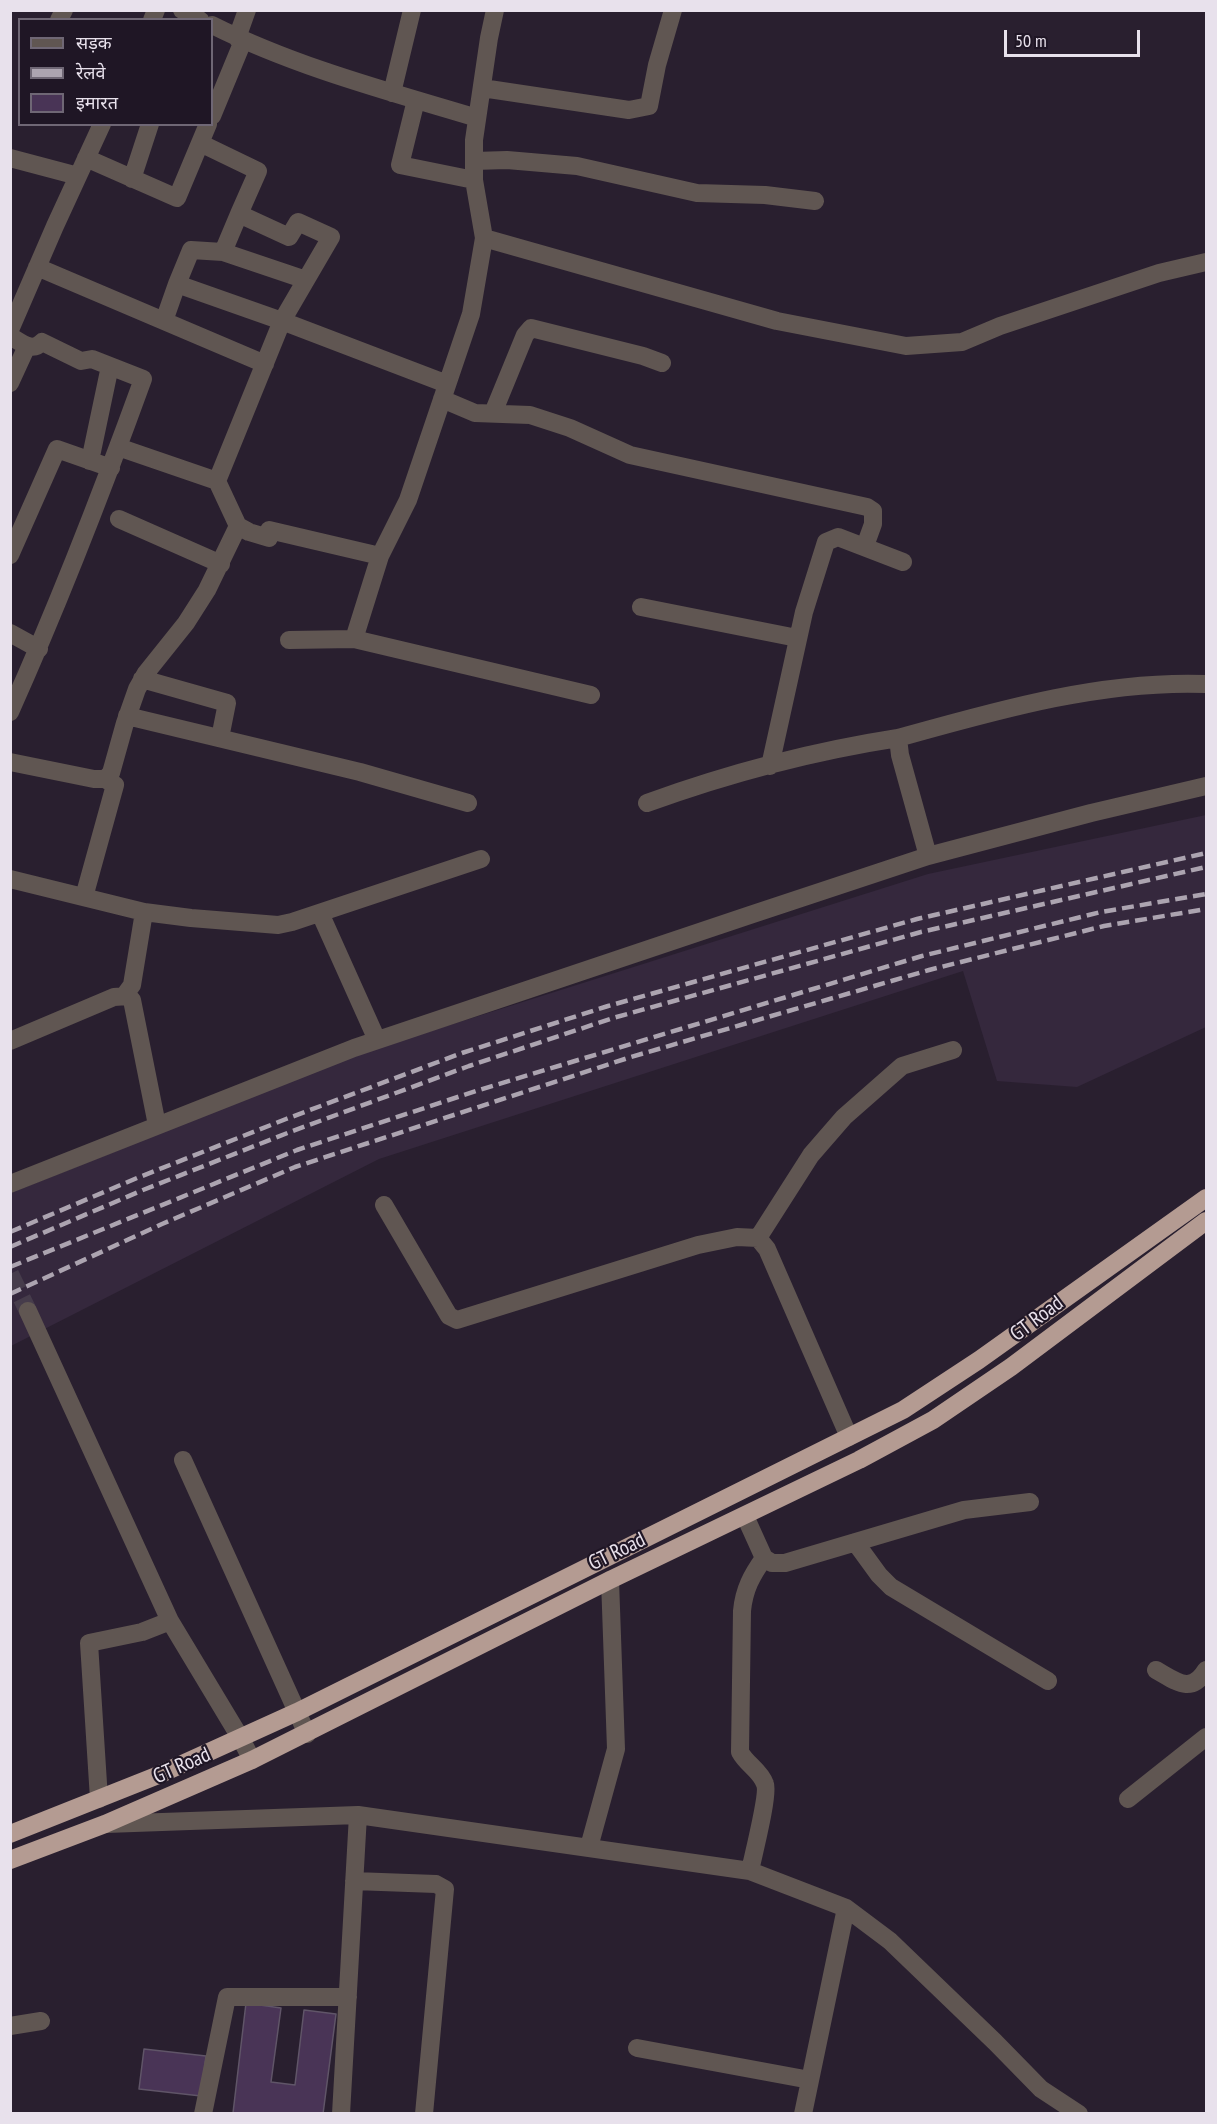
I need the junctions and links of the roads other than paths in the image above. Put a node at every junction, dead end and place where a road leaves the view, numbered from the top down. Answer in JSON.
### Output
{"nodes":[{"id":1,"x":247,"y":10,"type":"edge"},
{"id":2,"x":412,"y":10,"type":"edge"},
{"id":3,"x":495,"y":10,"type":"edge"},
{"id":4,"x":673,"y":10,"type":"edge"},
{"id":5,"x":213,"y":26,"type":"edge"},
{"id":6,"x":240,"y":39,"type":"junction"},
{"id":7,"x":482,"y":88,"type":"junction"},
{"id":8,"x":392,"y":93,"type":"junction"},
{"id":9,"x":416,"y":100,"type":"junction"},
{"id":10,"x":213,"y":113,"type":"edge"},
{"id":11,"x":477,"y":118,"type":"junction"},
{"id":12,"x":101,"y":126,"type":"edge"},
{"id":13,"x":149,"y":126,"type":"edge"},
{"id":14,"x":207,"y":126,"type":"edge"},
{"id":15,"x":200,"y":143,"type":"junction"},
{"id":16,"x":10,"y":158,"type":"edge"},
{"id":17,"x":86,"y":158,"type":"junction"},
{"id":18,"x":474,"y":171,"type":"junction"},
{"id":19,"x":78,"y":176,"type":"junction"},
{"id":20,"x":132,"y":179,"type":"junction"},
{"id":21,"x":814,"y":201,"type":"dead end"},
{"id":22,"x":239,"y":214,"type":"junction"},
{"id":23,"x":484,"y":238,"type":"junction"},
{"id":24,"x":223,"y":252,"type":"junction"},
{"id":25,"x":1206,"y":262,"type":"edge"},
{"id":26,"x":37,"y":267,"type":"junction"},
{"id":27,"x":306,"y":280,"type":"junction"},
{"id":28,"x":177,"y":284,"type":"junction"},
{"id":29,"x":164,"y":321,"type":"junction"},
{"id":30,"x":282,"y":321,"type":"junction"},
{"id":31,"x":10,"y":330,"type":"edge"},
{"id":32,"x":10,"y":336,"type":"edge"},
{"id":33,"x":27,"y":346,"type":"junction"},
{"id":34,"x":662,"y":363,"type":"dead end"},
{"id":35,"x":265,"y":364,"type":"junction"},
{"id":36,"x":110,"y":366,"type":"junction"},
{"id":37,"x":10,"y":383,"type":"edge"},
{"id":38,"x":445,"y":392,"type":"junction"},
{"id":39,"x":493,"y":413,"type":"junction"},
{"id":40,"x":118,"y":447,"type":"junction"},
{"id":41,"x":90,"y":460,"type":"junction"},
{"id":42,"x":111,"y":468,"type":"junction"},
{"id":43,"x":217,"y":481,"type":"junction"},
{"id":44,"x":119,"y":519,"type":"dead end"},
{"id":45,"x":238,"y":526,"type":"junction"},
{"id":46,"x":865,"y":546,"type":"junction"},
{"id":47,"x":10,"y":555,"type":"edge"},
{"id":48,"x":380,"y":556,"type":"junction"},
{"id":49,"x":903,"y":562,"type":"dead end"},
{"id":50,"x":221,"y":564,"type":"junction"},
{"id":51,"x":641,"y":607,"type":"dead end"},
{"id":52,"x":10,"y":633,"type":"edge"},
{"id":53,"x":797,"y":638,"type":"junction"},
{"id":54,"x":354,"y":639,"type":"junction"},
{"id":55,"x":289,"y":640,"type":"dead end"},
{"id":56,"x":39,"y":649,"type":"junction"},
{"id":57,"x":142,"y":679,"type":"junction"},
{"id":58,"x":1206,"y":684,"type":"edge"},
{"id":59,"x":591,"y":695,"type":"dead end"},
{"id":60,"x":10,"y":712,"type":"edge"},
{"id":61,"x":127,"y":716,"type":"junction"},
{"id":62,"x":220,"y":738,"type":"junction"},
{"id":63,"x":898,"y":738,"type":"junction"},
{"id":64,"x":10,"y":762,"type":"edge"},
{"id":65,"x":771,"y":766,"type":"junction"},
{"id":66,"x":105,"y":779,"type":"junction"},
{"id":67,"x":1206,"y":786,"type":"edge"},
{"id":68,"x":468,"y":803,"type":"dead end"},
{"id":69,"x":647,"y":803,"type":"dead end"},
{"id":70,"x":928,"y":856,"type":"junction"},
{"id":71,"x":481,"y":859,"type":"dead end"},
{"id":72,"x":10,"y":879,"type":"edge"},
{"id":73,"x":84,"y":897,"type":"junction"},
{"id":74,"x":144,"y":912,"type":"junction"},
{"id":75,"x":320,"y":912,"type":"junction"},
{"id":76,"x":124,"y":996,"type":"junction"},
{"id":77,"x":377,"y":1040,"type":"junction"},
{"id":78,"x":10,"y":1041,"type":"edge"},
{"id":79,"x":953,"y":1050,"type":"dead end"},
{"id":80,"x":157,"y":1125,"type":"junction"},
{"id":81,"x":10,"y":1184,"type":"edge"},
{"id":82,"x":1206,"y":1198,"type":"edge"},
{"id":83,"x":384,"y":1205,"type":"dead end"},
{"id":84,"x":1206,"y":1221,"type":"edge"},
{"id":85,"x":758,"y":1238,"type":"junction"},
{"id":86,"x":1152,"y":1239,"type":"junction"},
{"id":87,"x":1162,"y":1254,"type":"junction"},
{"id":88,"x":28,"y":1311,"type":"tunnel mouth"},
{"id":89,"x":903,"y":1410,"type":"junction"},
{"id":90,"x":914,"y":1430,"type":"junction"},
{"id":91,"x":849,"y":1437,"type":"junction"},
{"id":92,"x":183,"y":1460,"type":"dead end"},
{"id":93,"x":1030,"y":1502,"type":"dead end"},
{"id":94,"x":745,"y":1515,"type":"junction"},
{"id":95,"x":855,"y":1542,"type":"junction"},
{"id":96,"x":764,"y":1558,"type":"junction"},
{"id":97,"x":610,"y":1580,"type":"junction"},
{"id":98,"x":170,"y":1621,"type":"junction"},
{"id":99,"x":477,"y":1624,"type":"junction"},
{"id":100,"x":487,"y":1642,"type":"junction"},
{"id":101,"x":1156,"y":1670,"type":"dead end"},
{"id":102,"x":1206,"y":1670,"type":"edge"},
{"id":103,"x":1048,"y":1681,"type":"dead end"},
{"id":104,"x":297,"y":1712,"type":"junction"},
{"id":105,"x":307,"y":1734,"type":"junction"},
{"id":106,"x":1206,"y":1737,"type":"edge"},
{"id":107,"x":241,"y":1739,"type":"junction"},
{"id":108,"x":252,"y":1760,"type":"junction"},
{"id":109,"x":99,"y":1799,"type":"junction"},
{"id":110,"x":1128,"y":1799,"type":"dead end"},
{"id":111,"x":358,"y":1815,"type":"junction"},
{"id":112,"x":105,"y":1824,"type":"junction"},
{"id":113,"x":10,"y":1834,"type":"edge"},
{"id":114,"x":589,"y":1847,"type":"junction"},
{"id":115,"x":10,"y":1860,"type":"edge"},
{"id":116,"x":750,"y":1871,"type":"junction"},
{"id":117,"x":354,"y":1881,"type":"junction"},
{"id":118,"x":846,"y":1908,"type":"junction"},
{"id":119,"x":348,"y":1996,"type":"junction"},
{"id":120,"x":42,"y":2021,"type":"dead end"},
{"id":121,"x":10,"y":2026,"type":"edge"},
{"id":122,"x":637,"y":2048,"type":"dead end"},
{"id":123,"x":810,"y":2080,"type":"junction"},
{"id":124,"x":203,"y":2114,"type":"edge"},
{"id":125,"x":341,"y":2114,"type":"edge"},
{"id":126,"x":424,"y":2114,"type":"edge"},
{"id":127,"x":803,"y":2114,"type":"edge"},
{"id":128,"x":1079,"y":2114,"type":"edge"}],
"edges":[{"from":1,"to":6,"type":"street"},
{"from":2,"to":8,"type":"street"},
{"from":3,"to":7,"type":"street"},
{"from":4,"to":7,"type":"street"},
{"from":5,"to":6,"type":"street"},
{"from":6,"to":8,"type":"street"},
{"from":6,"to":10,"type":"street"},
{"from":7,"to":11,"type":"street"},
{"from":8,"to":9,"type":"street"},
{"from":9,"to":11,"type":"street"},
{"from":9,"to":18,"type":"street"},
{"from":11,"to":18,"type":"street"},
{"from":12,"to":17,"type":"street"},
{"from":13,"to":20,"type":"street"},
{"from":14,"to":15,"type":"street"},
{"from":15,"to":20,"type":"street"},
{"from":15,"to":22,"type":"street"},
{"from":16,"to":19,"type":"street"},
{"from":17,"to":19,"type":"street"},
{"from":17,"to":20,"type":"street"},
{"from":18,"to":21,"type":"street"},
{"from":18,"to":23,"type":"street"},
{"from":19,"to":26,"type":"street"},
{"from":22,"to":24,"type":"street"},
{"from":22,"to":27,"type":"street"},
{"from":23,"to":25,"type":"street"},
{"from":23,"to":38,"type":"street"},
{"from":24,"to":27,"type":"street"},
{"from":24,"to":28,"type":"street"},
{"from":26,"to":29,"type":"street"},
{"from":26,"to":31,"type":"street"},
{"from":27,"to":30,"type":"street"},
{"from":28,"to":29,"type":"street"},
{"from":28,"to":30,"type":"street"},
{"from":29,"to":35,"type":"street"},
{"from":30,"to":35,"type":"street"},
{"from":30,"to":38,"type":"street"},
{"from":32,"to":33,"type":"street"},
{"from":33,"to":36,"type":"street"},
{"from":33,"to":37,"type":"street"},
{"from":34,"to":39,"type":"street"},
{"from":35,"to":43,"type":"street"},
{"from":36,"to":40,"type":"street"},
{"from":36,"to":41,"type":"street"},
{"from":38,"to":39,"type":"street"},
{"from":38,"to":48,"type":"street"},
{"from":39,"to":46,"type":"street"},
{"from":40,"to":42,"type":"street"},
{"from":40,"to":43,"type":"street"},
{"from":41,"to":42,"type":"street"},
{"from":41,"to":47,"type":"street"},
{"from":42,"to":56,"type":"street"},
{"from":43,"to":45,"type":"street"},
{"from":44,"to":50,"type":"street"},
{"from":45,"to":48,"type":"street"},
{"from":45,"to":50,"type":"street"},
{"from":46,"to":49,"type":"street"},
{"from":46,"to":53,"type":"street"},
{"from":48,"to":54,"type":"street"},
{"from":50,"to":57,"type":"street"},
{"from":51,"to":53,"type":"street"},
{"from":52,"to":56,"type":"street"},
{"from":53,"to":65,"type":"street"},
{"from":54,"to":55,"type":"street"},
{"from":54,"to":59,"type":"street"},
{"from":56,"to":60,"type":"street"},
{"from":57,"to":61,"type":"street"},
{"from":57,"to":62,"type":"street"},
{"from":58,"to":63,"type":"street"},
{"from":61,"to":62,"type":"street"},
{"from":61,"to":66,"type":"street"},
{"from":62,"to":68,"type":"street"},
{"from":63,"to":65,"type":"street"},
{"from":63,"to":70,"type":"street"},
{"from":64,"to":66,"type":"street"},
{"from":65,"to":69,"type":"street"},
{"from":66,"to":73,"type":"street"},
{"from":67,"to":70,"type":"street"},
{"from":70,"to":77,"type":"street"},
{"from":71,"to":75,"type":"street"},
{"from":72,"to":73,"type":"street"},
{"from":73,"to":74,"type":"street"},
{"from":74,"to":75,"type":"street"},
{"from":74,"to":76,"type":"street"},
{"from":75,"to":77,"type":"street"},
{"from":76,"to":78,"type":"street"},
{"from":76,"to":80,"type":"street"},
{"from":77,"to":80,"type":"street"},
{"from":79,"to":85,"type":"street"},
{"from":80,"to":81,"type":"street"},
{"from":82,"to":86,"type":"highway","name":"GT Road"},
{"from":83,"to":85,"type":"street"},
{"from":84,"to":87,"type":"highway","name":"GT Road"},
{"from":85,"to":91,"type":"street"},
{"from":86,"to":87,"type":"highway"},
{"from":86,"to":89,"type":"highway","name":"GT Road"},
{"from":87,"to":90,"type":"highway","name":"GT Road"},
{"from":88,"to":98,"type":"street"},
{"from":89,"to":90,"type":"highway"},
{"from":89,"to":91,"type":"highway","name":"GT Road"},
{"from":90,"to":94,"type":"highway","name":"GT Road"},
{"from":91,"to":99,"type":"highway","name":"GT Road"},
{"from":92,"to":104,"type":"street"},
{"from":93,"to":95,"type":"street"},
{"from":94,"to":96,"type":"street"},
{"from":94,"to":97,"type":"highway","name":"GT Road"},
{"from":95,"to":96,"type":"street"},
{"from":95,"to":103,"type":"street"},
{"from":96,"to":116,"type":"street"},
{"from":97,"to":100,"type":"highway","name":"GT Road"},
{"from":97,"to":114,"type":"street"},
{"from":98,"to":107,"type":"street"},
{"from":98,"to":109,"type":"street"},
{"from":99,"to":100,"type":"highway"},
{"from":99,"to":104,"type":"highway","name":"GT Road"},
{"from":100,"to":105,"type":"highway","name":"GT Road"},
{"from":101,"to":102,"type":"street"},
{"from":104,"to":105,"type":"street"},
{"from":104,"to":107,"type":"highway","name":"GT Road"},
{"from":105,"to":108,"type":"highway","name":"GT Road"},
{"from":106,"to":110,"type":"street"},
{"from":107,"to":108,"type":"street"},
{"from":107,"to":109,"type":"highway","name":"GT Road"},
{"from":108,"to":112,"type":"highway","name":"GT Road"},
{"from":109,"to":113,"type":"highway","name":"GT Road"},
{"from":111,"to":112,"type":"street"},
{"from":111,"to":114,"type":"street"},
{"from":111,"to":117,"type":"street"},
{"from":112,"to":115,"type":"highway","name":"GT Road"},
{"from":114,"to":116,"type":"street"},
{"from":116,"to":118,"type":"street"},
{"from":117,"to":119,"type":"street"},
{"from":117,"to":126,"type":"street"},
{"from":118,"to":123,"type":"street"},
{"from":118,"to":128,"type":"street"},
{"from":119,"to":124,"type":"street"},
{"from":119,"to":125,"type":"street"},
{"from":120,"to":121,"type":"street"},
{"from":122,"to":123,"type":"street"},
{"from":123,"to":127,"type":"street"}]}
